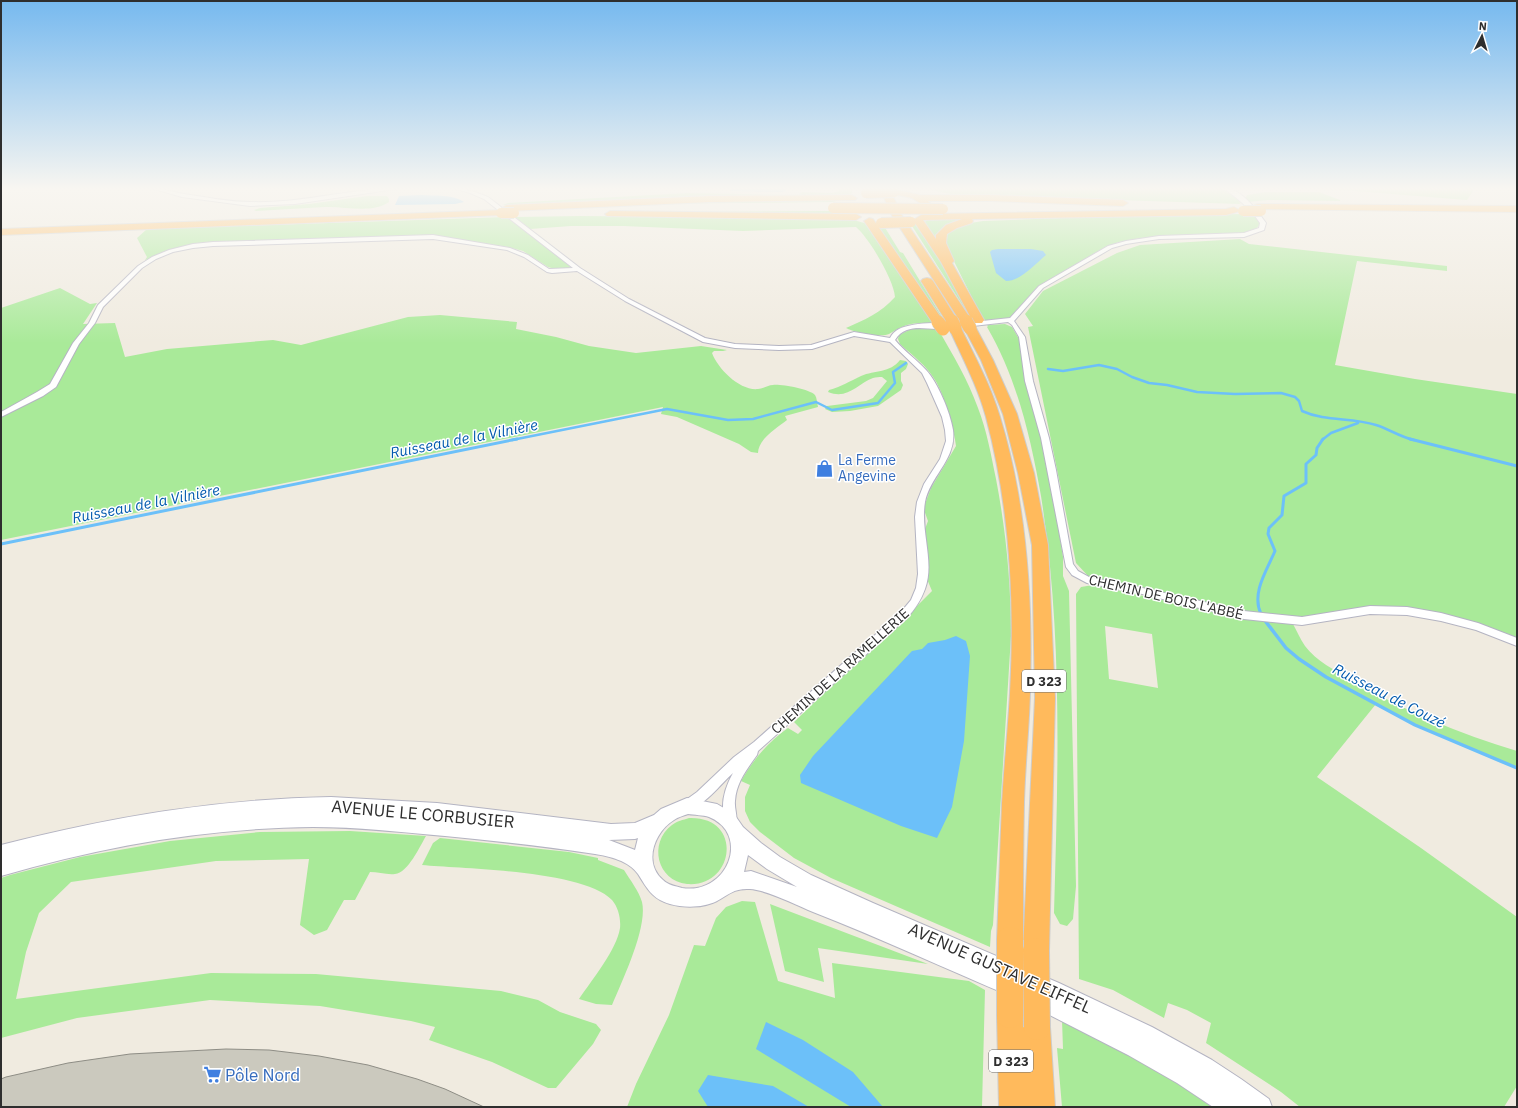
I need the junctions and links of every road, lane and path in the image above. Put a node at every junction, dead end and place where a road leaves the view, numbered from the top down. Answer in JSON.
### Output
{"nodes":[{"id":1,"x":348,"y":240,"type":"edge"},
{"id":2,"x":451,"y":240,"type":"edge"},
{"id":3,"x":540,"y":240,"type":"edge"},
{"id":4,"x":886,"y":240,"type":"edge"},
{"id":5,"x":903,"y":240,"type":"edge"},
{"id":6,"x":931,"y":240,"type":"edge"},
{"id":7,"x":941,"y":240,"type":"edge"},
{"id":8,"x":1142,"y":240,"type":"edge"},
{"id":9,"x":946,"y":262,"type":"junction"},
{"id":10,"x":578,"y":269,"type":"junction"},
{"id":11,"x":1010,"y":321,"type":"junction"},
{"id":12,"x":961,"y":324,"type":"junction"},
{"id":13,"x":892,"y":340,"type":"junction"},
{"id":14,"x":1,"y":415,"type":"edge"},
{"id":15,"x":1001,"y":415,"type":"junction"},
{"id":16,"x":1517,"y":642,"type":"edge"},
{"id":17,"x":758,"y":745,"type":"junction"},
{"id":18,"x":687,"y":806,"type":"junction"},
{"id":19,"x":655,"y":824,"type":"junction"},
{"id":20,"x":734,"y":827,"type":"junction"},
{"id":21,"x":1,"y":853,"type":"edge"},
{"id":22,"x":1,"y":867,"type":"edge"},
{"id":23,"x":645,"y":868,"type":"junction"},
{"id":24,"x":724,"y":884,"type":"junction"},
{"id":25,"x":1013,"y":1107,"type":"edge"},
{"id":26,"x":1041,"y":1107,"type":"edge"},
{"id":27,"x":1232,"y":1107,"type":"edge"},
{"id":28,"x":1261,"y":1107,"type":"edge"}],
"edges":[{"from":1,"to":14,"type":"street"},
{"from":2,"to":10,"type":"street"},
{"from":3,"to":10,"type":"street"},
{"from":4,"to":12,"type":"highway"},
{"from":5,"to":12,"type":"highway","number":"D 323"},
{"from":6,"to":9,"type":"highway"},
{"from":7,"to":9,"type":"highway"},
{"from":8,"to":11,"type":"street"},
{"from":9,"to":12,"type":"highway"},
{"from":10,"to":13,"type":"street"},
{"from":11,"to":13,"type":"street"},
{"from":11,"to":16,"type":"street","name":"CHEMIN DE BOIS L'ABBÉ"},
{"from":12,"to":15,"type":"highway","number":"D 323"},
{"from":12,"to":15,"type":"highway"},
{"from":13,"to":17,"type":"street","name":"CHEMIN DE LA RAMELLERIE"},
{"from":15,"to":25,"type":"highway","number":"D 323","bridge":true},
{"from":15,"to":26,"type":"highway","number":"D 323","bridge":true},
{"from":17,"to":18,"type":"street"},
{"from":17,"to":20,"type":"street"},
{"from":18,"to":19,"type":"street"},
{"from":18,"to":20,"type":"street"},
{"from":19,"to":21,"type":"street","name":"AVENUE LE CORBUSIER"},
{"from":19,"to":23,"type":"street"},
{"from":20,"to":24,"type":"street"},
{"from":20,"to":28,"type":"street","name":"AVENUE GUSTAVE EIFFEL"},
{"from":22,"to":23,"type":"street","name":"AVENUE LE CORBUSIER"},
{"from":23,"to":24,"type":"street"},
{"from":24,"to":27,"type":"street","name":"AVENUE GUSTAVE EIFFEL"}]}
